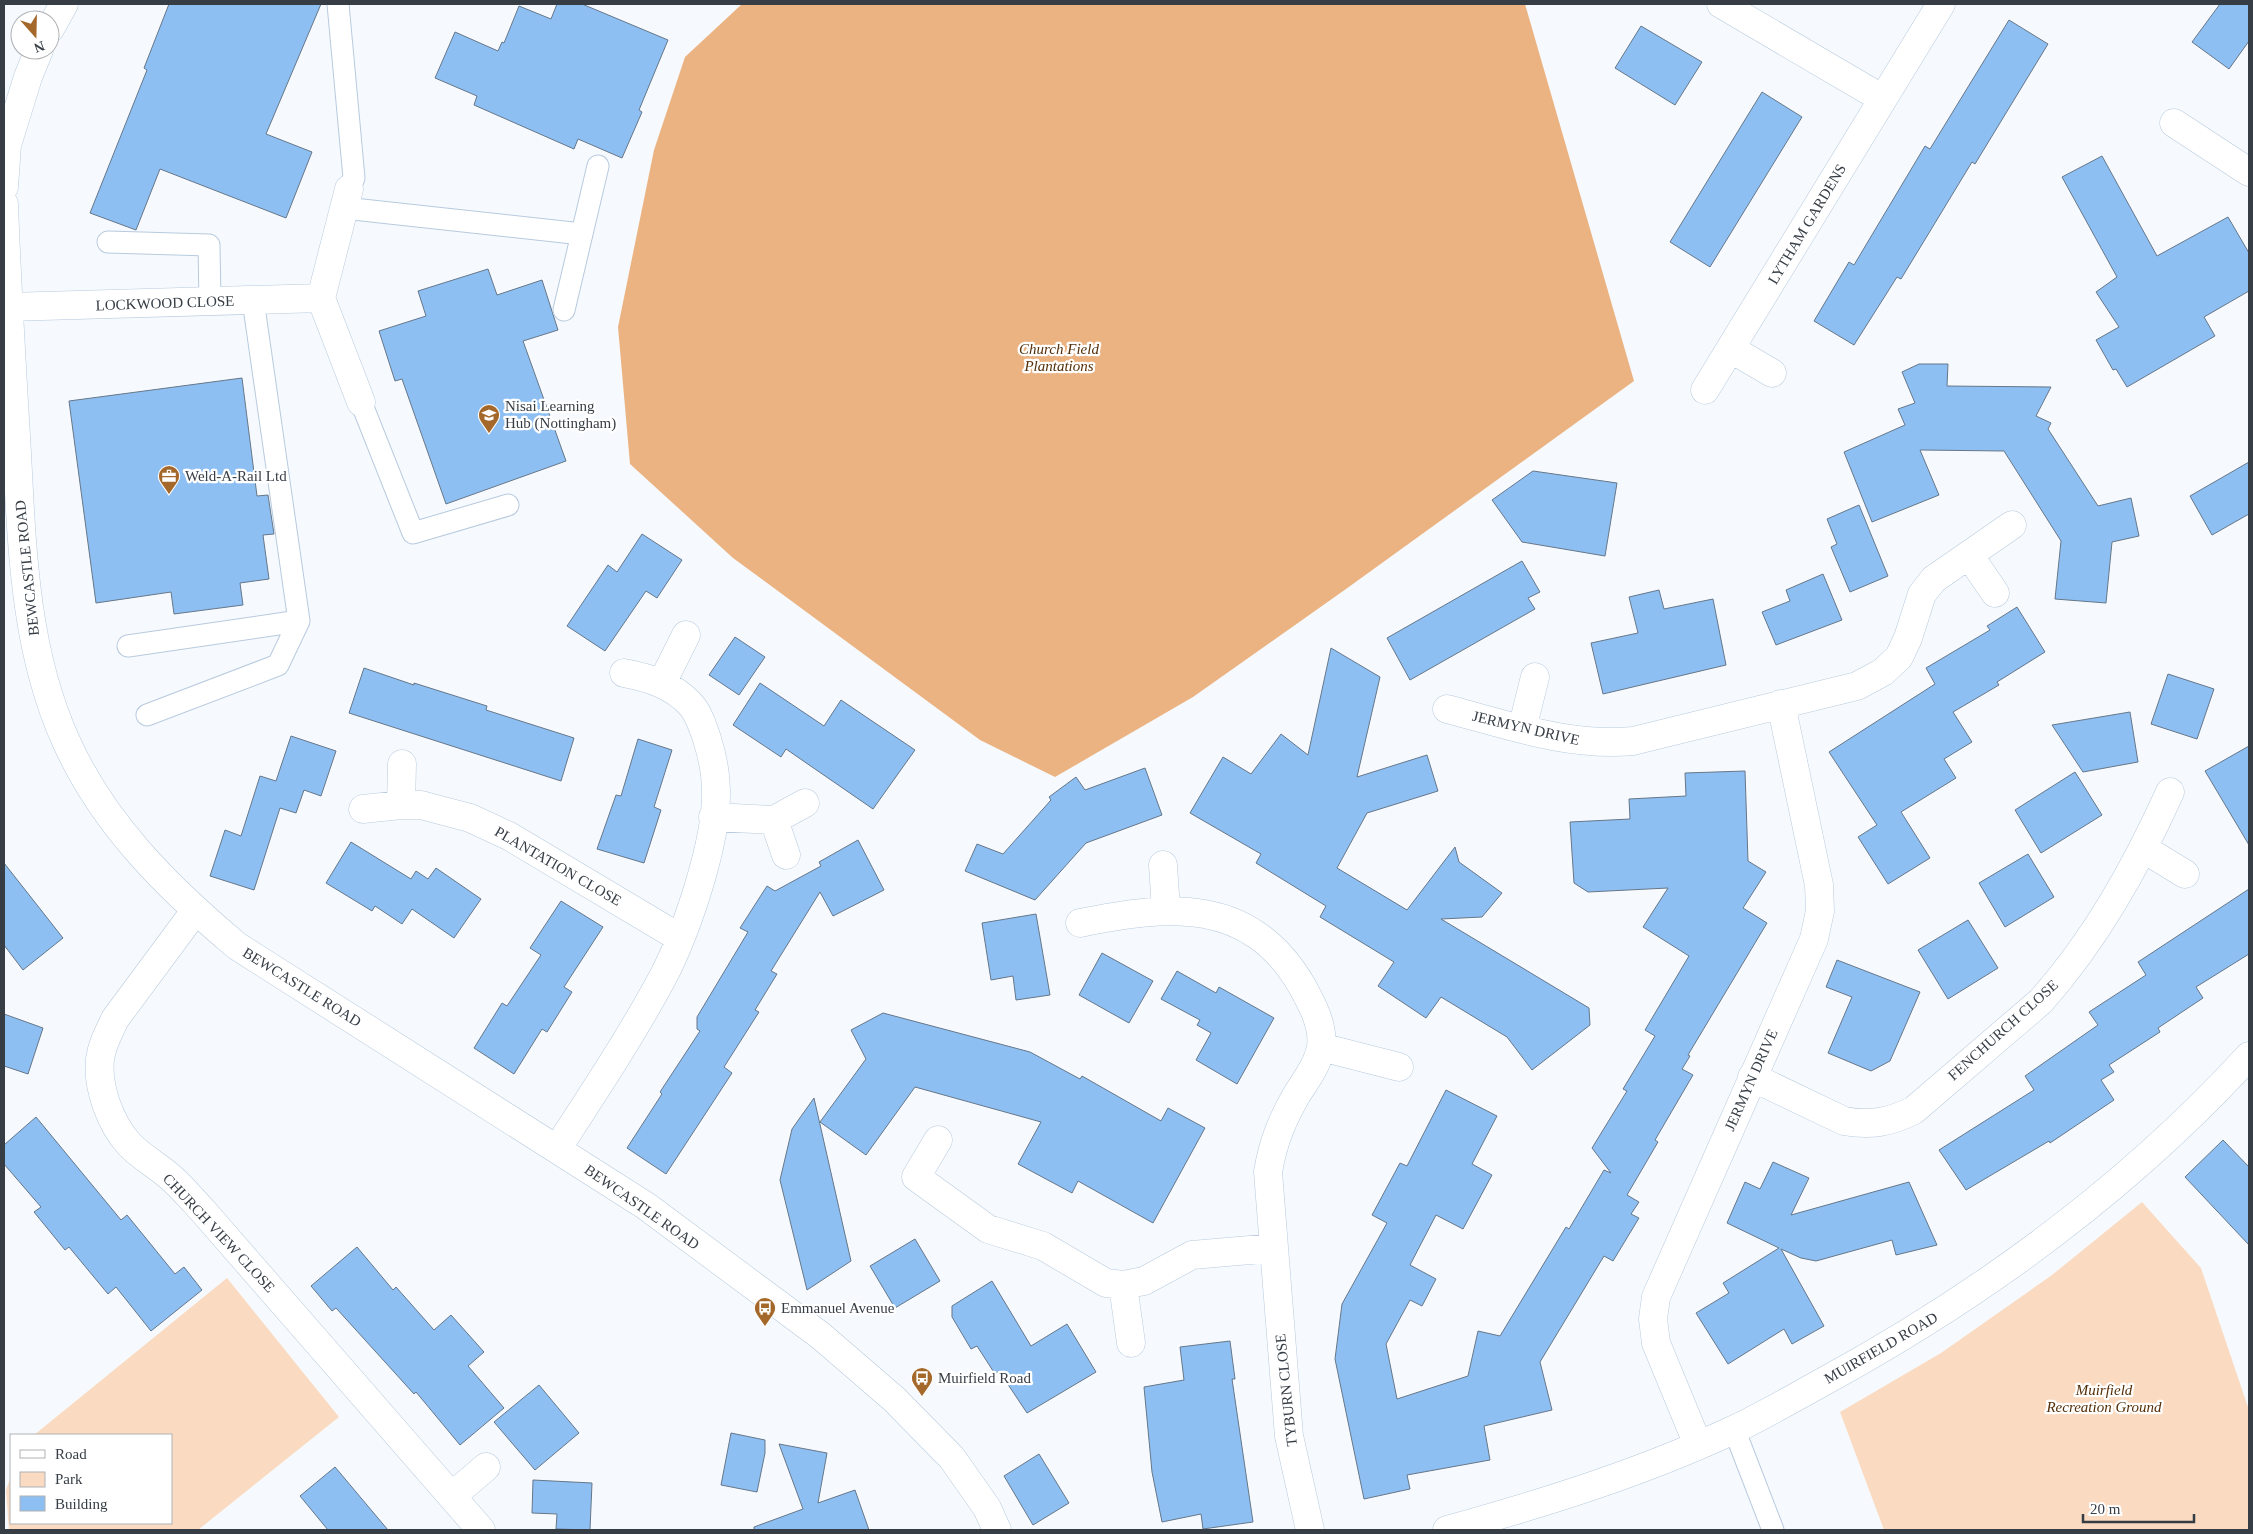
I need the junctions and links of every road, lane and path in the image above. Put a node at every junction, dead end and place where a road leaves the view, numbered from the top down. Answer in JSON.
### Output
{"nodes":[{"id":1,"x":338,"y":4,"type":"edge"},
{"id":2,"x":1721,"y":4,"type":"edge"},
{"id":3,"x":1941,"y":4,"type":"edge"},
{"id":4,"x":35,"y":60,"type":"edge"},
{"id":5,"x":1883,"y":99,"type":"junction"},
{"id":6,"x":2174,"y":123,"type":"dead end"},
{"id":7,"x":598,"y":166,"type":"dead end"},
{"id":8,"x":2249,"y":172,"type":"edge"},
{"id":9,"x":4,"y":187,"type":"edge"},
{"id":10,"x":347,"y":199,"type":"junction"},
{"id":11,"x":4,"y":204,"type":"edge"},
{"id":12,"x":582,"y":234,"type":"junction"},
{"id":13,"x":108,"y":242,"type":"dead end"},
{"id":14,"x":6,"y":294,"type":"edge"},
{"id":15,"x":321,"y":298,"type":"junction"},
{"id":16,"x":253,"y":300,"type":"junction"},
{"id":17,"x":210,"y":302,"type":"junction"},
{"id":18,"x":564,"y":310,"type":"dead end"},
{"id":19,"x":1731,"y":348,"type":"junction"},
{"id":20,"x":1772,"y":373,"type":"dead end"},
{"id":21,"x":1705,"y":390,"type":"dead end"},
{"id":22,"x":361,"y":402,"type":"joint"},
{"id":23,"x":508,"y":505,"type":"dead end"},
{"id":24,"x":2012,"y":525,"type":"dead end"},
{"id":25,"x":1969,"y":555,"type":"junction"},
{"id":26,"x":1995,"y":593,"type":"dead end"},
{"id":27,"x":299,"y":622,"type":"junction"},
{"id":28,"x":686,"y":635,"type":"dead end"},
{"id":29,"x":128,"y":646,"type":"dead end"},
{"id":30,"x":624,"y":673,"type":"dead end"},
{"id":31,"x":1535,"y":677,"type":"dead end"},
{"id":32,"x":662,"y":683,"type":"junction"},
{"id":33,"x":1781,"y":704,"type":"junction"},
{"id":34,"x":1447,"y":709,"type":"dead end"},
{"id":35,"x":147,"y":715,"type":"dead end"},
{"id":36,"x":1522,"y":728,"type":"junction"},
{"id":37,"x":402,"y":764,"type":"dead end"},
{"id":38,"x":2170,"y":792,"type":"dead end"},
{"id":39,"x":805,"y":804,"type":"dead end"},
{"id":40,"x":401,"y":805,"type":"junction"},
{"id":41,"x":363,"y":809,"type":"dead end"},
{"id":42,"x":714,"y":817,"type":"junction"},
{"id":43,"x":774,"y":820,"type":"junction"},
{"id":44,"x":2144,"y":849,"type":"junction"},
{"id":45,"x":786,"y":855,"type":"dead end"},
{"id":46,"x":1163,"y":864,"type":"dead end"},
{"id":47,"x":2184,"y":874,"type":"dead end"},
{"id":48,"x":1166,"y":910,"type":"junction"},
{"id":49,"x":195,"y":911,"type":"junction"},
{"id":50,"x":1080,"y":923,"type":"dead end"},
{"id":51,"x":680,"y":938,"type":"junction"},
{"id":52,"x":1321,"y":1047,"type":"junction"},
{"id":53,"x":2247,"y":1062,"type":"edge"},
{"id":54,"x":1400,"y":1067,"type":"dead end"},
{"id":55,"x":1752,"y":1077,"type":"junction"},
{"id":56,"x":938,"y":1140,"type":"dead end"},
{"id":57,"x":557,"y":1149,"type":"junction"},
{"id":58,"x":1274,"y":1248,"type":"junction"},
{"id":59,"x":1123,"y":1285,"type":"junction"},
{"id":60,"x":1131,"y":1343,"type":"dead end"},
{"id":61,"x":1734,"y":1429,"type":"junction"},
{"id":62,"x":1698,"y":1445,"type":"junction"},
{"id":63,"x":486,"y":1467,"type":"dead end"},
{"id":64,"x":452,"y":1496,"type":"junction"},
{"id":65,"x":481,"y":1530,"type":"edge"},
{"id":66,"x":997,"y":1530,"type":"edge"},
{"id":67,"x":1310,"y":1530,"type":"edge"},
{"id":68,"x":1447,"y":1530,"type":"edge"},
{"id":69,"x":1773,"y":1530,"type":"edge"}],
"edges":[{"from":1,"to":10,"type":"lane"},
{"from":2,"to":5,"type":"street"},
{"from":3,"to":5,"type":"street","name":"LYTHAM GARDENS"},
{"from":4,"to":9,"type":"street"},
{"from":5,"to":19,"type":"street","name":"LYTHAM GARDENS"},
{"from":6,"to":8,"type":"street"},
{"from":7,"to":12,"type":"lane"},
{"from":10,"to":12,"type":"lane"},
{"from":10,"to":15,"type":"street"},
{"from":11,"to":14,"type":"street","name":"BEWCASTLE ROAD"},
{"from":12,"to":18,"type":"lane"},
{"from":13,"to":17,"type":"lane"},
{"from":14,"to":17,"type":"street","name":"LOCKWOOD CLOSE"},
{"from":14,"to":49,"type":"street","name":"BEWCASTLE ROAD"},
{"from":15,"to":16,"type":"street","name":"LOCKWOOD CLOSE"},
{"from":15,"to":22,"type":"street"},
{"from":16,"to":17,"type":"street","name":"LOCKWOOD CLOSE"},
{"from":16,"to":27,"type":"lane"},
{"from":19,"to":20,"type":"street"},
{"from":19,"to":21,"type":"street","name":"LYTHAM GARDENS"},
{"from":22,"to":23,"type":"lane"},
{"from":24,"to":25,"type":"street","name":"JERMYN DRIVE"},
{"from":25,"to":26,"type":"street"},
{"from":25,"to":33,"type":"street","name":"JERMYN DRIVE"},
{"from":27,"to":29,"type":"lane"},
{"from":27,"to":35,"type":"lane"},
{"from":28,"to":32,"type":"street"},
{"from":30,"to":32,"type":"street"},
{"from":31,"to":36,"type":"street"},
{"from":32,"to":42,"type":"street"},
{"from":33,"to":36,"type":"street","name":"JERMYN DRIVE"},
{"from":33,"to":55,"type":"street","name":"JERMYN DRIVE"},
{"from":34,"to":36,"type":"street","name":"JERMYN DRIVE"},
{"from":37,"to":40,"type":"street"},
{"from":38,"to":44,"type":"street","name":"FENCHURCH CLOSE"},
{"from":39,"to":43,"type":"street"},
{"from":40,"to":41,"type":"street","name":"PLANTATION CLOSE"},
{"from":40,"to":51,"type":"street","name":"PLANTATION CLOSE"},
{"from":42,"to":43,"type":"street"},
{"from":42,"to":51,"type":"street"},
{"from":43,"to":45,"type":"street"},
{"from":44,"to":47,"type":"street"},
{"from":44,"to":55,"type":"street","name":"FENCHURCH CLOSE"},
{"from":46,"to":48,"type":"street"},
{"from":48,"to":50,"type":"street","name":"TYBURN CLOSE"},
{"from":48,"to":52,"type":"street","name":"TYBURN CLOSE"},
{"from":49,"to":57,"type":"street","name":"BEWCASTLE ROAD"},
{"from":49,"to":64,"type":"street","name":"CHURCH VIEW CLOSE"},
{"from":51,"to":57,"type":"street"},
{"from":52,"to":54,"type":"street"},
{"from":52,"to":58,"type":"street","name":"TYBURN CLOSE"},
{"from":53,"to":61,"type":"street","name":"MUIRFIELD ROAD"},
{"from":55,"to":62,"type":"street","name":"JERMYN DRIVE"},
{"from":56,"to":59,"type":"street"},
{"from":57,"to":66,"type":"street","name":"BEWCASTLE ROAD"},
{"from":58,"to":59,"type":"street"},
{"from":58,"to":67,"type":"street","name":"TYBURN CLOSE"},
{"from":59,"to":60,"type":"street"},
{"from":61,"to":62,"type":"street","name":"MUIRFIELD ROAD"},
{"from":61,"to":69,"type":"lane"},
{"from":62,"to":68,"type":"street","name":"MUIRFIELD ROAD"},
{"from":63,"to":64,"type":"street"},
{"from":64,"to":65,"type":"street","name":"CHURCH VIEW CLOSE"}]}
